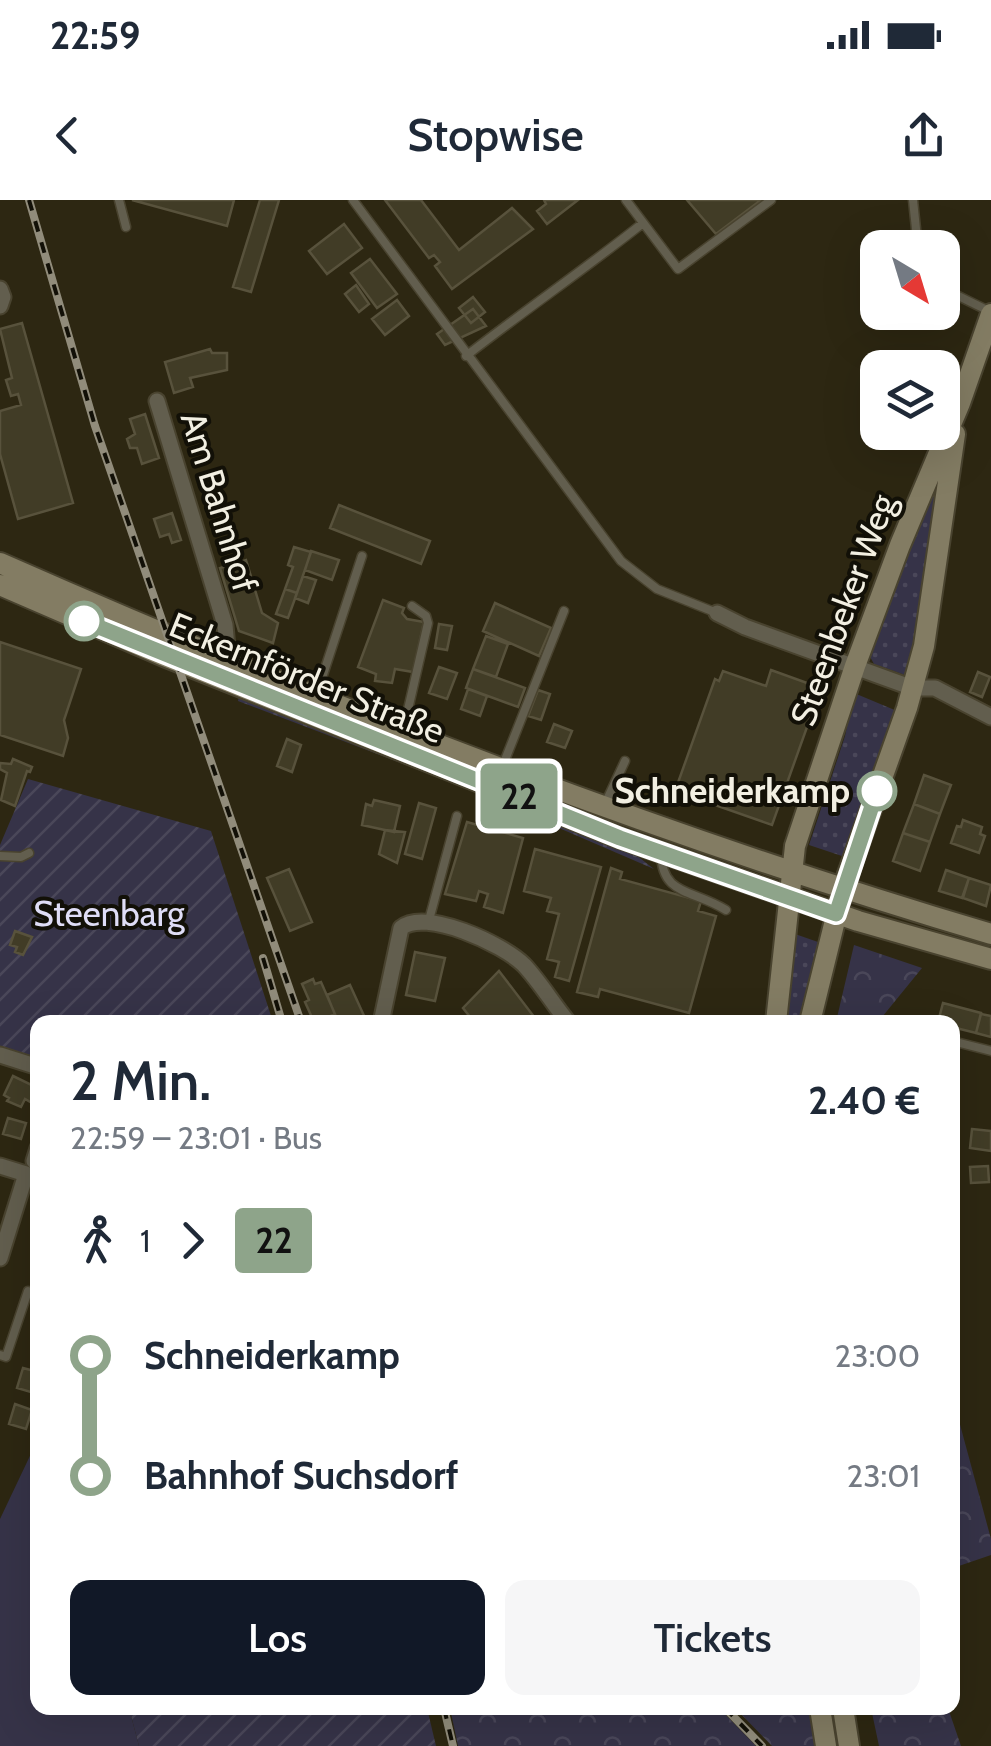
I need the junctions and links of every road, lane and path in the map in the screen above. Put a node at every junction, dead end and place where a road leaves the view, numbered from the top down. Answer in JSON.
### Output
{"nodes":[{"id":1,"x":119,"y":200,"type":"edge"},
{"id":2,"x":352,"y":200,"type":"edge"},
{"id":3,"x":626,"y":200,"type":"edge"},
{"id":4,"x":772,"y":200,"type":"edge"},
{"id":5,"x":913,"y":200,"type":"edge"},
{"id":6,"x":643,"y":223,"type":"junction"},
{"id":7,"x":126,"y":227,"type":"dead end"},
{"id":8,"x":916,"y":230,"type":"edge"},
{"id":9,"x":0,"y":288,"type":"edge"},
{"id":10,"x":960,"y":297,"type":"edge"},
{"id":11,"x":0,"y":306,"type":"edge"},
{"id":12,"x":991,"y":313,"type":"edge"},
{"id":13,"x":466,"y":356,"type":"junction"},
{"id":14,"x":157,"y":401,"type":"dead end"},
{"id":15,"x":960,"y":403,"type":"edge"},
{"id":16,"x":940,"y":450,"type":"edge"},
{"id":17,"x":953,"y":450,"type":"edge"},
{"id":18,"x":362,"y":556,"type":"dead end"},
{"id":19,"x":0,"y":563,"type":"edge"},
{"id":20,"x":0,"y":584,"type":"edge"},
{"id":21,"x":412,"y":606,"type":"dead end"},
{"id":22,"x":564,"y":611,"type":"dead end"},
{"id":23,"x":717,"y":613,"type":"joint"},
{"id":24,"x":855,"y":666,"type":"junction"},
{"id":25,"x":221,"y":669,"type":"junction"},
{"id":26,"x":913,"y":688,"type":"junction"},
{"id":27,"x":313,"y":705,"type":"junction"},
{"id":28,"x":991,"y":717,"type":"edge"},
{"id":29,"x":400,"y":739,"type":"junction"},
{"id":30,"x":625,"y":761,"type":"dead end"},
{"id":31,"x":498,"y":776,"type":"junction"},
{"id":32,"x":605,"y":804,"type":"junction"},
{"id":33,"x":458,"y":816,"type":"dead end"},
{"id":34,"x":28,"y":853,"type":"dead end"},
{"id":35,"x":661,"y":853,"type":"junction"},
{"id":36,"x":0,"y":856,"type":"edge"},
{"id":37,"x":791,"y":869,"type":"junction"},
{"id":38,"x":843,"y":888,"type":"junction"},
{"id":39,"x":788,"y":898,"type":"junction"},
{"id":40,"x":726,"y":910,"type":"dead end"},
{"id":41,"x":836,"y":914,"type":"junction"},
{"id":42,"x":430,"y":920,"type":"junction"},
{"id":43,"x":991,"y":934,"type":"edge"},
{"id":44,"x":991,"y":959,"type":"edge"},
{"id":45,"x":383,"y":1015,"type":"edge"},
{"id":46,"x":562,"y":1015,"type":"edge"},
{"id":47,"x":777,"y":1015,"type":"edge"},
{"id":48,"x":812,"y":1015,"type":"edge"},
{"id":49,"x":960,"y":1043,"type":"edge"},
{"id":50,"x":991,"y":1051,"type":"edge"},
{"id":51,"x":0,"y":1055,"type":"edge"},
{"id":52,"x":30,"y":1064,"type":"edge"},
{"id":53,"x":0,"y":1166,"type":"edge"},
{"id":54,"x":0,"y":1258,"type":"edge"},
{"id":55,"x":28,"y":1292,"type":"dead end"},
{"id":56,"x":0,"y":1355,"type":"edge"},
{"id":57,"x":821,"y":1715,"type":"edge"},
{"id":58,"x":844,"y":1715,"type":"edge"},
{"id":59,"x":826,"y":1746,"type":"edge"},
{"id":60,"x":849,"y":1746,"type":"edge"}],
"edges":[{"from":1,"to":7,"type":"lane"},
{"from":2,"to":13,"type":"lane"},
{"from":3,"to":6,"type":"lane"},
{"from":4,"to":6,"type":"lane"},
{"from":5,"to":8,"type":"lane"},
{"from":6,"to":13,"type":"lane"},
{"from":9,"to":11,"type":"street"},
{"from":10,"to":12,"type":"lane"},
{"from":12,"to":15,"type":"main road","name":"Steenbeker Weg"},
{"from":13,"to":23,"type":"lane"},
{"from":14,"to":25,"type":"street","name":"Am Bahnhof"},
{"from":16,"to":24,"type":"main road","name":"Steenbeker Weg"},
{"from":17,"to":26,"type":"main road","name":"Steenbeker Weg"},
{"from":18,"to":27,"type":"lane"},
{"from":19,"to":25,"type":"main road","name":"Eckernförder Straße"},
{"from":20,"to":25,"type":"main road","name":"Eckernförder Straße"},
{"from":21,"to":29,"type":"lane"},
{"from":22,"to":31,"type":"lane"},
{"from":23,"to":24,"type":"street"},
{"from":24,"to":26,"type":"street"},
{"from":24,"to":37,"type":"main road","name":"Steenbeker Weg"},
{"from":25,"to":27,"type":"main road","name":"Eckernförder Straße"},
{"from":26,"to":28,"type":"street"},
{"from":26,"to":38,"type":"main road","name":"Steenbeker Weg"},
{"from":27,"to":29,"type":"main road","name":"Eckernförder Straße"},
{"from":29,"to":31,"type":"main road","name":"Eckernförder Straße"},
{"from":30,"to":32,"type":"lane"},
{"from":31,"to":32,"type":"main road","name":"Eckernförder Straße"},
{"from":31,"to":35,"type":"main road","name":"Eckernförder Straße"},
{"from":32,"to":37,"type":"main road","name":"Eckernförder Straße"},
{"from":33,"to":42,"type":"lane"},
{"from":34,"to":36,"type":"lane"},
{"from":35,"to":39,"type":"main road","name":"Eckernförder Straße"},
{"from":35,"to":40,"type":"lane"},
{"from":37,"to":38,"type":"main road","name":"Eckernförder Straße"},
{"from":37,"to":39,"type":"main road","name":"Steenbeker Weg"},
{"from":38,"to":41,"type":"main road","name":"Steenbeker Weg"},
{"from":38,"to":43,"type":"main road","name":"Eckernförder Straße"},
{"from":39,"to":41,"type":"main road","name":"Eckernförder Straße"},
{"from":39,"to":47,"type":"main road","name":"Steenbeker Weg"},
{"from":41,"to":44,"type":"main road","name":"Eckernförder Straße"},
{"from":41,"to":48,"type":"main road","name":"Steenbeker Weg"},
{"from":42,"to":45,"type":"street"},
{"from":42,"to":46,"type":"street"},
{"from":49,"to":50,"type":"lane"},
{"from":51,"to":52,"type":"street"},
{"from":53,"to":54,"type":"street"},
{"from":55,"to":56,"type":"lane"},
{"from":57,"to":59,"type":"main road"},
{"from":58,"to":60,"type":"main road"}]}
